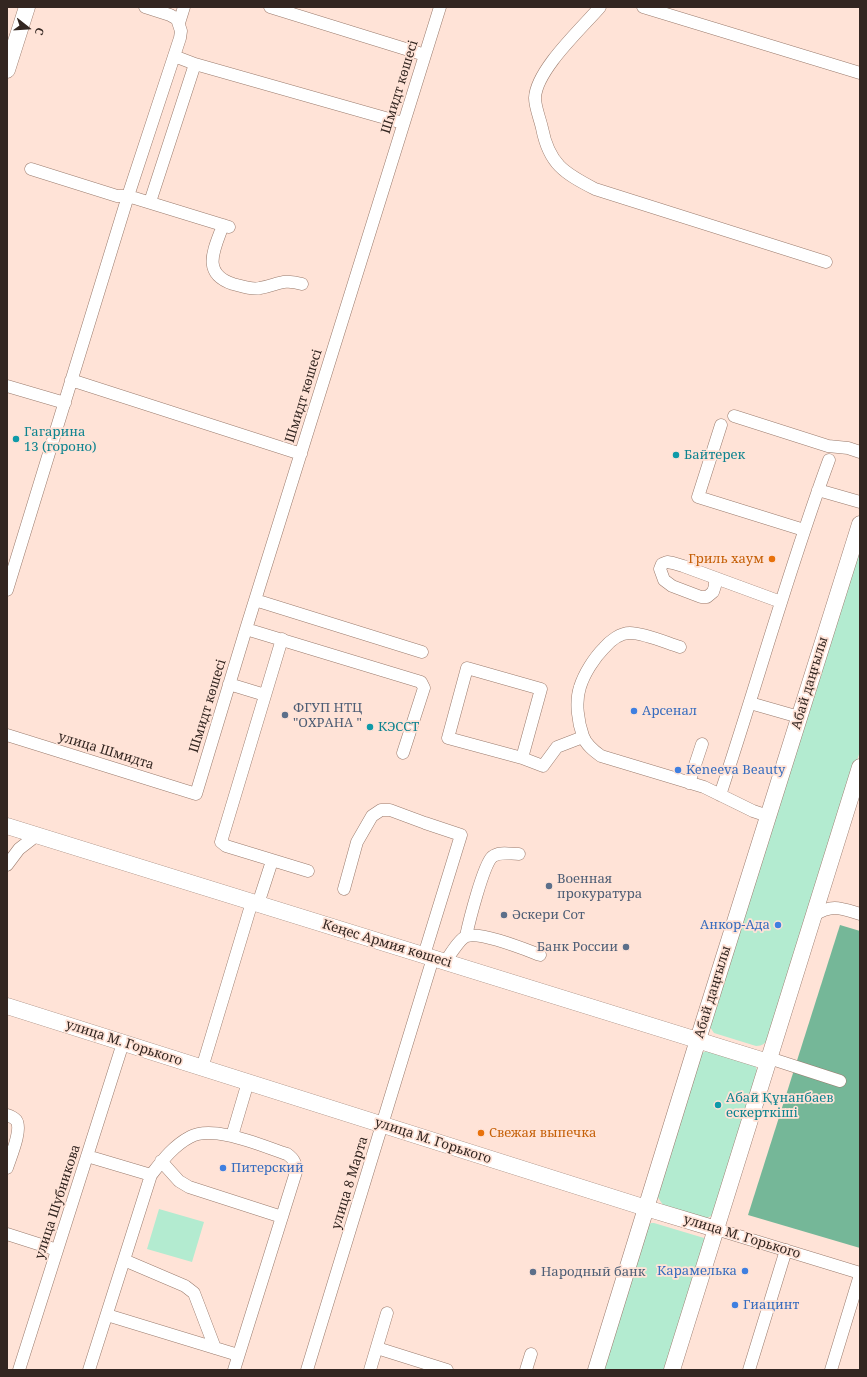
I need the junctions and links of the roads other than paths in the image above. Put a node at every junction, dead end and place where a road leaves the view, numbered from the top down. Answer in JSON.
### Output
{"nodes":[{"id":1,"x":27,"y":7,"type":"edge"},
{"id":2,"x":145,"y":7,"type":"edge"},
{"id":3,"x":184,"y":7,"type":"edge"},
{"id":4,"x":270,"y":7,"type":"edge"},
{"id":5,"x":440,"y":7,"type":"edge"},
{"id":6,"x":600,"y":7,"type":"edge"},
{"id":7,"x":643,"y":7,"type":"edge"},
{"id":8,"x":179,"y":23,"type":"junction"},
{"id":9,"x":425,"y":55,"type":"junction"},
{"id":10,"x":174,"y":56,"type":"junction"},
{"id":11,"x":195,"y":64,"type":"junction"},
{"id":12,"x":7,"y":70,"type":"edge"},
{"id":13,"x":860,"y":73,"type":"edge"},
{"id":14,"x":403,"y":123,"type":"junction"},
{"id":15,"x":31,"y":169,"type":"dead end"},
{"id":16,"x":128,"y":196,"type":"junction"},
{"id":17,"x":150,"y":202,"type":"junction"},
{"id":18,"x":826,"y":262,"type":"dead end"},
{"id":19,"x":302,"y":284,"type":"dead end"},
{"id":20,"x":71,"y":380,"type":"junction"},
{"id":21,"x":7,"y":386,"type":"edge"},
{"id":22,"x":65,"y":403,"type":"junction"},
{"id":23,"x":734,"y":416,"type":"dead end"},
{"id":24,"x":721,"y":425,"type":"dead end"},
{"id":25,"x":860,"y":452,"type":"edge"},
{"id":26,"x":301,"y":454,"type":"junction"},
{"id":27,"x":829,"y":460,"type":"dead end"},
{"id":28,"x":818,"y":490,"type":"junction"},
{"id":29,"x":860,"y":502,"type":"edge"},
{"id":30,"x":860,"y":524,"type":"edge"},
{"id":31,"x":804,"y":530,"type":"junction"},
{"id":32,"x":715,"y":578,"type":"dead end"},
{"id":33,"x":7,"y":590,"type":"edge"},
{"id":34,"x":255,"y":600,"type":"junction"},
{"id":35,"x":781,"y":602,"type":"junction"},
{"id":36,"x":246,"y":629,"type":"junction"},
{"id":37,"x":282,"y":639,"type":"junction"},
{"id":38,"x":680,"y":647,"type":"dead end"},
{"id":39,"x":422,"y":652,"type":"dead end"},
{"id":40,"x":229,"y":684,"type":"junction"},
{"id":41,"x":265,"y":695,"type":"junction"},
{"id":42,"x":750,"y":703,"type":"junction"},
{"id":43,"x":799,"y":717,"type":"junction"},
{"id":44,"x":7,"y":735,"type":"edge"},
{"id":45,"x":583,"y":737,"type":"junction"},
{"id":46,"x":702,"y":744,"type":"dead end"},
{"id":47,"x":404,"y":753,"type":"dead end"},
{"id":48,"x":522,"y":758,"type":"junction"},
{"id":49,"x":860,"y":767,"type":"edge"},
{"id":50,"x":689,"y":783,"type":"junction"},
{"id":51,"x":196,"y":794,"type":"joint"},
{"id":52,"x":720,"y":795,"type":"junction"},
{"id":53,"x":768,"y":816,"type":"junction"},
{"id":54,"x":7,"y":826,"type":"edge"},
{"id":55,"x":37,"y":835,"type":"junction"},
{"id":56,"x":519,"y":854,"type":"dead end"},
{"id":57,"x":272,"y":861,"type":"junction"},
{"id":58,"x":7,"y":865,"type":"edge"},
{"id":59,"x":308,"y":871,"type":"dead end"},
{"id":60,"x":344,"y":888,"type":"dead end"},
{"id":61,"x":255,"y":903,"type":"junction"},
{"id":62,"x":860,"y":914,"type":"edge"},
{"id":63,"x":814,"y":915,"type":"junction"},
{"id":64,"x":466,"y":936,"type":"junction"},
{"id":65,"x":540,"y":955,"type":"dead end"},
{"id":66,"x":434,"y":958,"type":"junction"},
{"id":67,"x":7,"y":1006,"type":"edge"},
{"id":68,"x":698,"y":1040,"type":"junction"},
{"id":69,"x":123,"y":1043,"type":"junction"},
{"id":70,"x":768,"y":1060,"type":"junction"},
{"id":71,"x":202,"y":1068,"type":"junction"},
{"id":72,"x":248,"y":1082,"type":"junction"},
{"id":73,"x":840,"y":1082,"type":"dead end"},
{"id":74,"x":7,"y":1115,"type":"edge"},
{"id":75,"x":382,"y":1125,"type":"junction"},
{"id":76,"x":232,"y":1136,"type":"junction"},
{"id":77,"x":87,"y":1156,"type":"junction"},
{"id":78,"x":161,"y":1161,"type":"junction"},
{"id":79,"x":7,"y":1168,"type":"edge"},
{"id":80,"x":150,"y":1175,"type":"junction"},
{"id":81,"x":646,"y":1208,"type":"junction"},
{"id":82,"x":282,"y":1217,"type":"junction"},
{"id":83,"x":716,"y":1229,"type":"junction"},
{"id":84,"x":7,"y":1234,"type":"edge"},
{"id":85,"x":57,"y":1250,"type":"junction"},
{"id":86,"x":786,"y":1250,"type":"junction"},
{"id":87,"x":124,"y":1260,"type":"junction"},
{"id":88,"x":860,"y":1274,"type":"edge"},
{"id":89,"x":387,"y":1313,"type":"dead end"},
{"id":90,"x":107,"y":1315,"type":"junction"},
{"id":91,"x":215,"y":1348,"type":"junction"},
{"id":92,"x":377,"y":1348,"type":"junction"},
{"id":93,"x":531,"y":1354,"type":"dead end"},
{"id":94,"x":238,"y":1355,"type":"junction"},
{"id":95,"x":238,"y":1369,"type":"edge"},
{"id":96,"x":19,"y":1370,"type":"edge"},
{"id":97,"x":89,"y":1370,"type":"edge"},
{"id":98,"x":307,"y":1370,"type":"edge"},
{"id":99,"x":370,"y":1370,"type":"edge"},
{"id":100,"x":447,"y":1370,"type":"edge"},
{"id":101,"x":526,"y":1370,"type":"edge"},
{"id":102,"x":596,"y":1370,"type":"edge"},
{"id":103,"x":672,"y":1370,"type":"edge"},
{"id":104,"x":749,"y":1370,"type":"edge"},
{"id":105,"x":831,"y":1370,"type":"edge"}],
"edges":[{"from":1,"to":12,"type":"main road"},
{"from":2,"to":8,"type":"street"},
{"from":3,"to":8,"type":"street"},
{"from":4,"to":9,"type":"street"},
{"from":5,"to":9,"type":"street","name":"Шмидт көшесі"},
{"from":6,"to":18,"type":"street"},
{"from":7,"to":13,"type":"street"},
{"from":8,"to":10,"type":"street"},
{"from":9,"to":14,"type":"street","name":"Шмидт көшесі"},
{"from":10,"to":11,"type":"street"},
{"from":10,"to":16,"type":"street"},
{"from":11,"to":14,"type":"street"},
{"from":11,"to":17,"type":"street"},
{"from":14,"to":26,"type":"street","name":"Шмидт көшесі"},
{"from":15,"to":16,"type":"street"},
{"from":16,"to":17,"type":"street"},
{"from":16,"to":20,"type":"street"},
{"from":17,"to":19,"type":"street"},
{"from":20,"to":22,"type":"street"},
{"from":20,"to":26,"type":"street"},
{"from":21,"to":22,"type":"street"},
{"from":22,"to":33,"type":"street"},
{"from":23,"to":25,"type":"street"},
{"from":24,"to":31,"type":"street"},
{"from":26,"to":34,"type":"street","name":"Шмидт көшесі"},
{"from":27,"to":28,"type":"street"},
{"from":28,"to":29,"type":"street"},
{"from":28,"to":31,"type":"street"},
{"from":30,"to":43,"type":"main road","name":"Абай даңғылы"},
{"from":31,"to":35,"type":"street"},
{"from":32,"to":35,"type":"street"},
{"from":34,"to":36,"type":"street","name":"Шмидт көшесі"},
{"from":34,"to":39,"type":"street"},
{"from":35,"to":42,"type":"street"},
{"from":36,"to":37,"type":"street"},
{"from":36,"to":40,"type":"street","name":"Шмидт көшесі"},
{"from":37,"to":41,"type":"street"},
{"from":37,"to":47,"type":"street"},
{"from":38,"to":45,"type":"street"},
{"from":40,"to":41,"type":"street"},
{"from":40,"to":51,"type":"street","name":"Шмидт көшесі"},
{"from":41,"to":57,"type":"street"},
{"from":42,"to":43,"type":"street"},
{"from":42,"to":52,"type":"street"},
{"from":43,"to":53,"type":"main road","name":"Абай даңғылы"},
{"from":44,"to":51,"type":"street","name":"улица Шмидта"},
{"from":45,"to":48,"type":"street"},
{"from":45,"to":50,"type":"street"},
{"from":46,"to":50,"type":"street"},
{"from":48,"to":48,"type":"street"},
{"from":49,"to":63,"type":"main road"},
{"from":50,"to":52,"type":"street"},
{"from":52,"to":53,"type":"street"},
{"from":53,"to":68,"type":"main road","name":"Абай даңғылы"},
{"from":54,"to":55,"type":"main road","name":"Кеңес Армия көшесі"},
{"from":55,"to":58,"type":"street"},
{"from":55,"to":61,"type":"main road","name":"Кеңес Армия көшесі"},
{"from":56,"to":64,"type":"street"},
{"from":57,"to":59,"type":"street"},
{"from":57,"to":61,"type":"street"},
{"from":60,"to":66,"type":"street","name":"улица 8 Марта"},
{"from":61,"to":66,"type":"main road","name":"Кеңес Армия көшесі"},
{"from":61,"to":71,"type":"street"},
{"from":62,"to":63,"type":"street"},
{"from":63,"to":70,"type":"main road"},
{"from":64,"to":65,"type":"street"},
{"from":64,"to":66,"type":"street"},
{"from":66,"to":68,"type":"main road","name":"Кеңес Армия көшесі"},
{"from":66,"to":75,"type":"street","name":"улица 8 Марта"},
{"from":67,"to":69,"type":"main road","name":"улица М. Горького"},
{"from":68,"to":70,"type":"main road","name":"Кеңес Армия көшесі"},
{"from":68,"to":81,"type":"main road","name":"Абай даңғылы"},
{"from":69,"to":71,"type":"main road","name":"улица М. Горького"},
{"from":69,"to":77,"type":"street","name":"улица Шубникова"},
{"from":70,"to":73,"type":"street"},
{"from":70,"to":83,"type":"main road"},
{"from":71,"to":72,"type":"main road","name":"улица М. Горького"},
{"from":72,"to":75,"type":"main road","name":"улица М. Горького"},
{"from":72,"to":76,"type":"street"},
{"from":74,"to":79,"type":"street"},
{"from":75,"to":81,"type":"main road","name":"улица М. Горького"},
{"from":75,"to":98,"type":"street","name":"улица 8 Марта"},
{"from":76,"to":78,"type":"street"},
{"from":76,"to":82,"type":"street"},
{"from":77,"to":80,"type":"street"},
{"from":77,"to":85,"type":"street","name":"улица Шубникова"},
{"from":78,"to":80,"type":"street"},
{"from":78,"to":82,"type":"street"},
{"from":80,"to":87,"type":"street"},
{"from":81,"to":83,"type":"main road","name":"улица М. Горького"},
{"from":81,"to":102,"type":"main road","name":"Абай даңғылы"},
{"from":82,"to":94,"type":"street"},
{"from":83,"to":86,"type":"street","name":"улица М. Горького"},
{"from":83,"to":103,"type":"main road"},
{"from":84,"to":85,"type":"street"},
{"from":85,"to":96,"type":"street","name":"улица Шубникова"},
{"from":86,"to":88,"type":"street","name":"улица М. Горького"},
{"from":86,"to":104,"type":"street"},
{"from":87,"to":90,"type":"street"},
{"from":87,"to":91,"type":"street"},
{"from":88,"to":105,"type":"street"},
{"from":89,"to":92,"type":"street"},
{"from":90,"to":91,"type":"street"},
{"from":90,"to":97,"type":"street"},
{"from":91,"to":94,"type":"street"},
{"from":92,"to":99,"type":"street"},
{"from":92,"to":100,"type":"street"},
{"from":93,"to":101,"type":"street"},
{"from":94,"to":95,"type":"street"}]}
